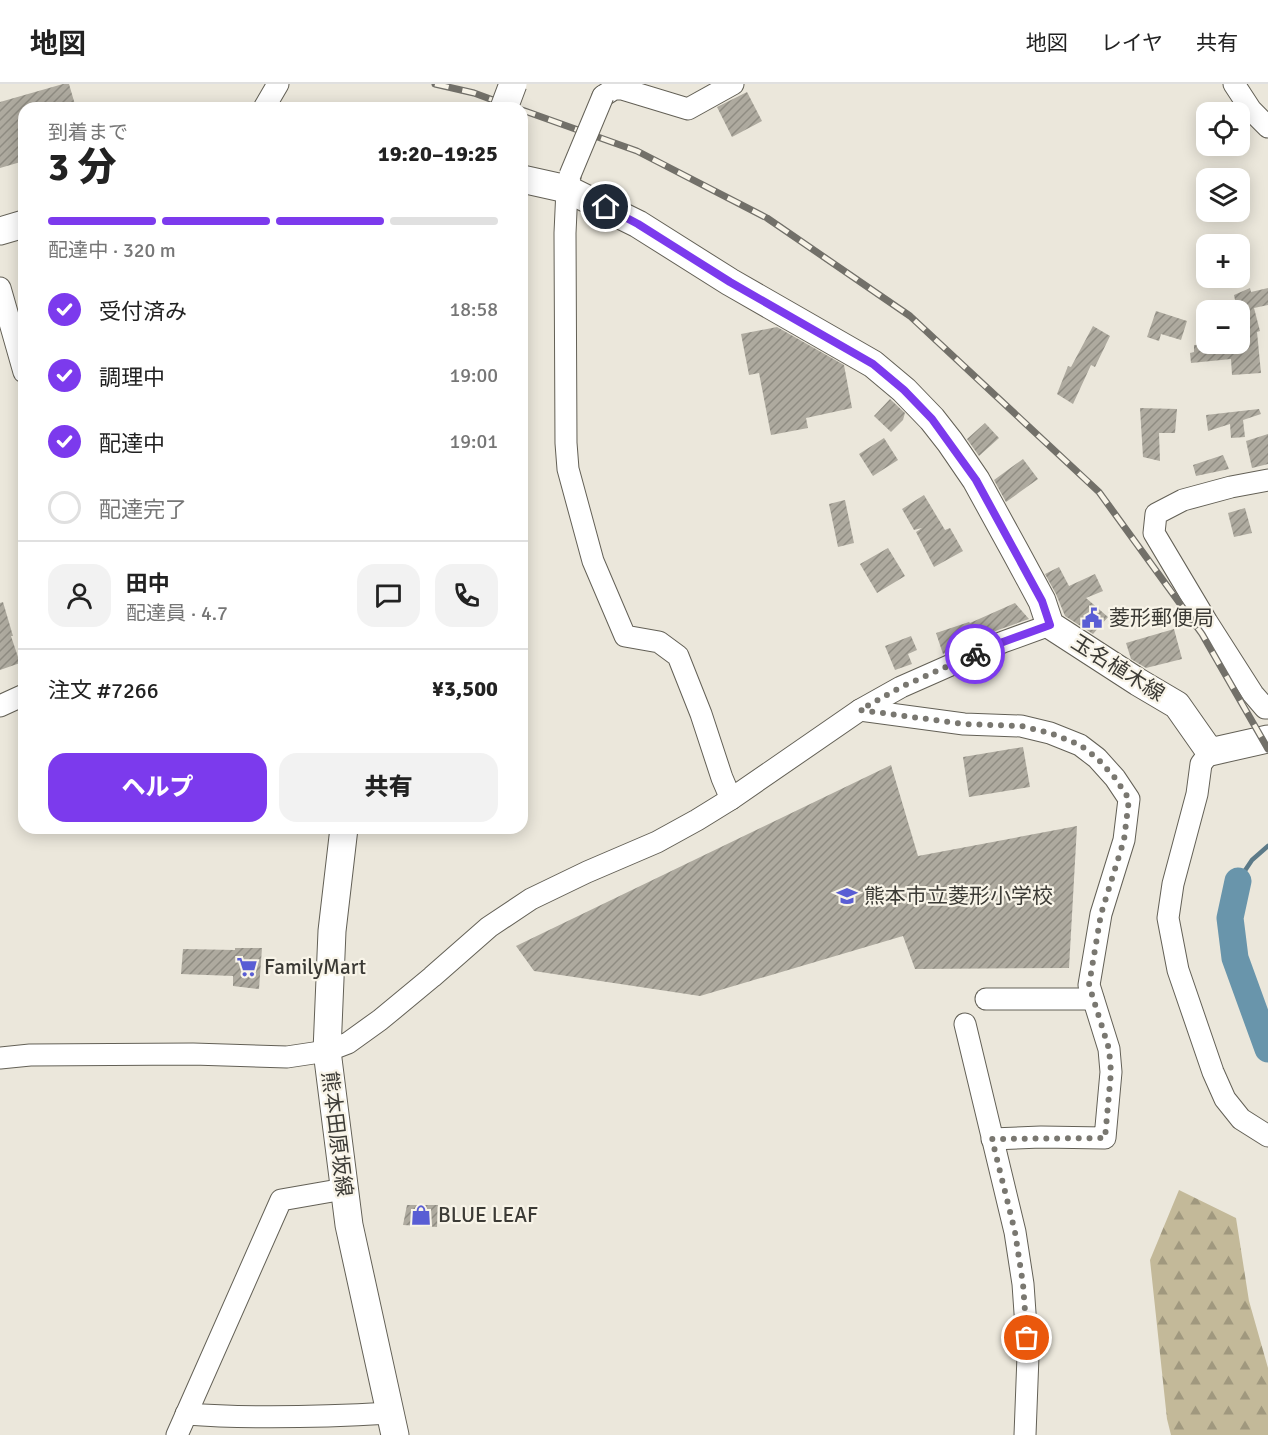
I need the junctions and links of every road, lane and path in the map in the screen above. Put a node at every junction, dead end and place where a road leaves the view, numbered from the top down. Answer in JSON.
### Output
{"nodes":[{"id":1,"x":278,"y":84,"type":"edge"},
{"id":2,"x":513,"y":84,"type":"edge"},
{"id":3,"x":733,"y":84,"type":"edge"},
{"id":4,"x":1233,"y":84,"type":"edge"},
{"id":5,"x":268,"y":102,"type":"edge"},
{"id":6,"x":506,"y":102,"type":"edge"},
{"id":7,"x":1264,"y":116,"type":"edge"},
{"id":8,"x":528,"y":179,"type":"edge"},
{"id":9,"x":568,"y":182,"type":"junction"},
{"id":10,"x":18,"y":226,"type":"edge"},
{"id":11,"x":0,"y":231,"type":"edge"},
{"id":12,"x":0,"y":288,"type":"edge"},
{"id":13,"x":18,"y":351,"type":"edge"},
{"id":14,"x":1268,"y":480,"type":"edge"},
{"id":15,"x":1050,"y":625,"type":"junction"},
{"id":16,"x":18,"y":698,"type":"edge"},
{"id":17,"x":0,"y":706,"type":"edge"},
{"id":18,"x":1268,"y":708,"type":"edge"},
{"id":19,"x":860,"y":710,"type":"junction"},
{"id":20,"x":1268,"y":739,"type":"edge"},
{"id":21,"x":1210,"y":752,"type":"junction"},
{"id":22,"x":730,"y":799,"type":"junction"},
{"id":23,"x":343,"y":834,"type":"edge"},
{"id":24,"x":986,"y":999,"type":"dead end"},
{"id":25,"x":1093,"y":999,"type":"junction"},
{"id":26,"x":965,"y":1024,"type":"dead end"},
{"id":27,"x":327,"y":1051,"type":"junction"},
{"id":28,"x":0,"y":1058,"type":"edge"},
{"id":29,"x":1268,"y":1136,"type":"edge"},
{"id":30,"x":992,"y":1139,"type":"junction"},
{"id":31,"x":344,"y":1189,"type":"junction"},
{"id":32,"x":186,"y":1413,"type":"junction"},
{"id":33,"x":392,"y":1424,"type":"edge"},
{"id":34,"x":177,"y":1435,"type":"edge"},
{"id":35,"x":1025,"y":1435,"type":"edge"}],
"edges":[{"from":1,"to":5,"type":"street"},
{"from":2,"to":6,"type":"main road","bridge":true},
{"from":3,"to":9,"type":"street","bridge":true},
{"from":4,"to":7,"type":"street"},
{"from":8,"to":9,"type":"main road","name":"玉名植木線"},
{"from":9,"to":15,"type":"main road","name":"玉名植木線"},
{"from":9,"to":22,"type":"street"},
{"from":10,"to":11,"type":"main road"},
{"from":12,"to":13,"type":"street"},
{"from":14,"to":18,"type":"street"},
{"from":15,"to":19,"type":"street"},
{"from":15,"to":21,"type":"main road","name":"玉名植木線"},
{"from":16,"to":17,"type":"street"},
{"from":19,"to":22,"type":"street"},
{"from":19,"to":25,"type":"street"},
{"from":20,"to":21,"type":"main road"},
{"from":21,"to":29,"type":"street"},
{"from":22,"to":27,"type":"street"},
{"from":23,"to":27,"type":"main road","name":"熊本田原坂線"},
{"from":24,"to":25,"type":"street"},
{"from":25,"to":30,"type":"street"},
{"from":26,"to":30,"type":"street"},
{"from":27,"to":28,"type":"street"},
{"from":27,"to":31,"type":"main road","name":"熊本田原坂線"},
{"from":30,"to":35,"type":"street"},
{"from":31,"to":32,"type":"street"},
{"from":31,"to":33,"type":"main road","name":"熊本田原坂線"},
{"from":32,"to":33,"type":"street"},
{"from":32,"to":34,"type":"street"}]}
